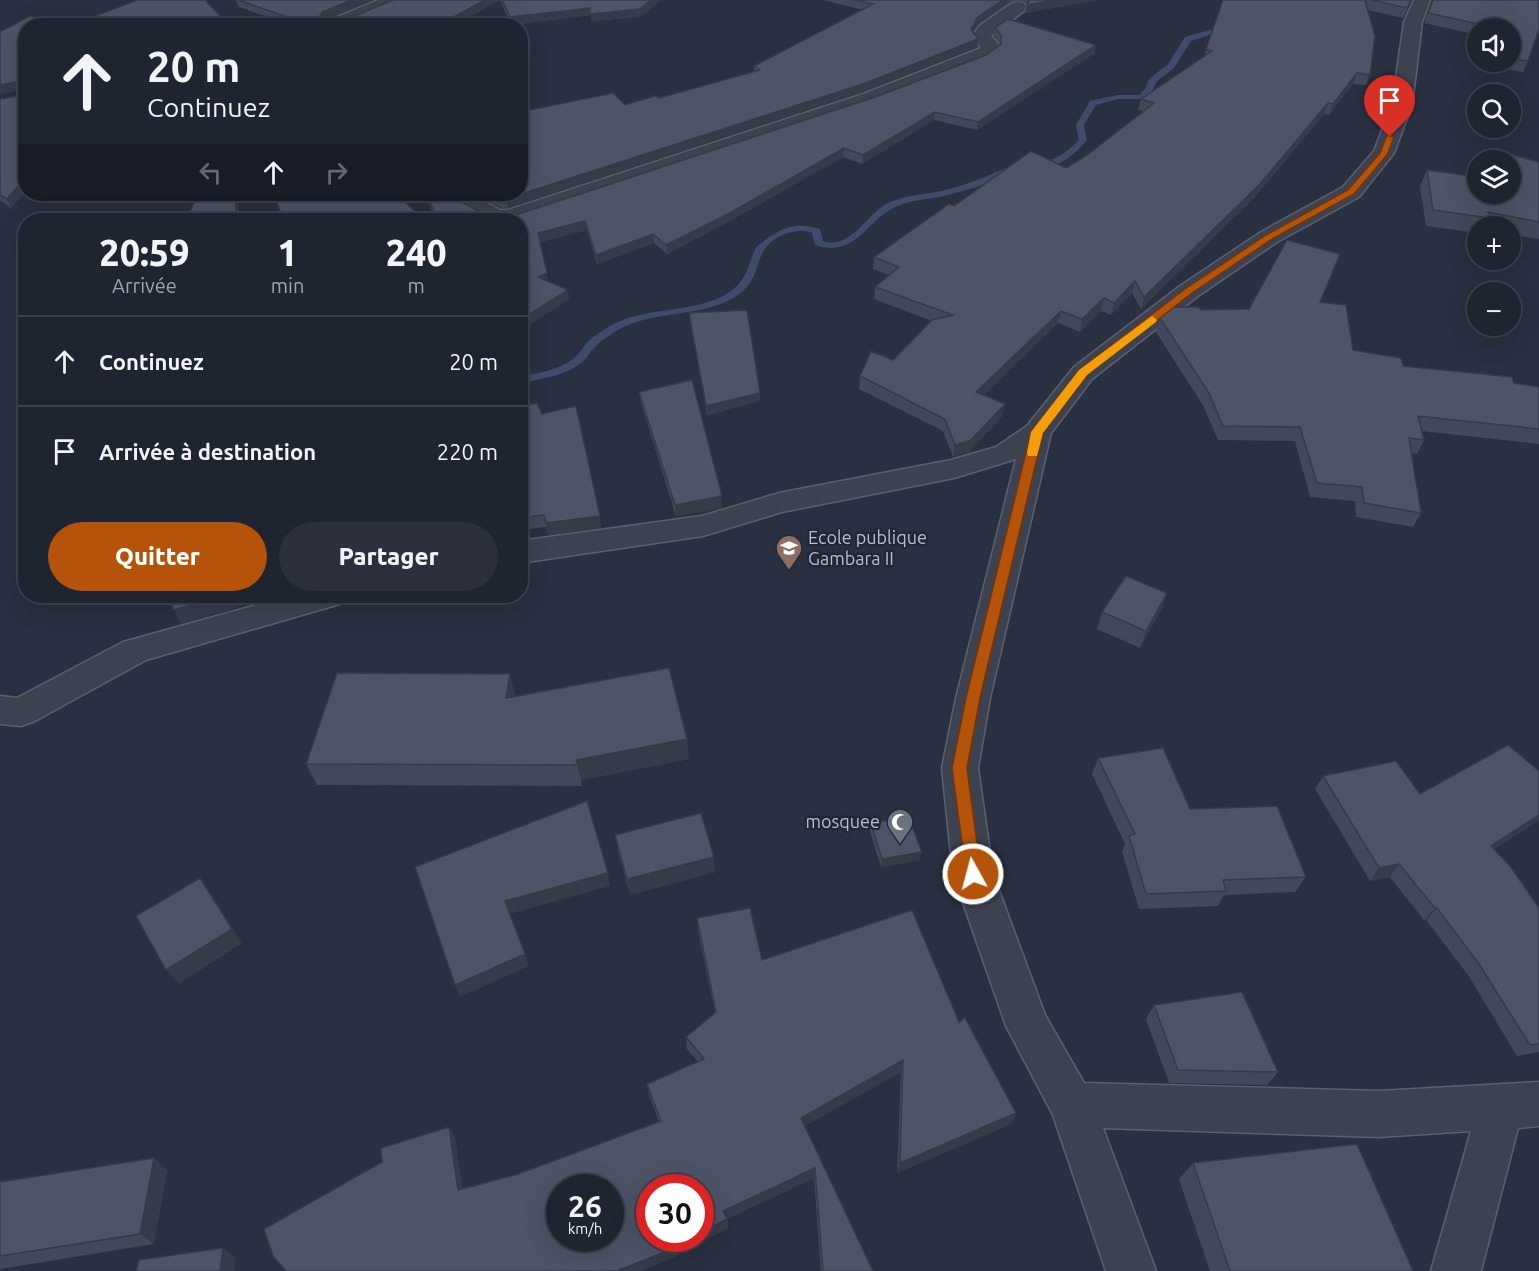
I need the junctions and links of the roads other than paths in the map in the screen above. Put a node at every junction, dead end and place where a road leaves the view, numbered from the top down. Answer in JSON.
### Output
{"nodes":[{"id":1,"x":392,"y":0,"type":"edge"},
{"id":2,"x":1422,"y":0,"type":"edge"},
{"id":3,"x":1018,"y":7,"type":"dead end"},
{"id":4,"x":348,"y":18,"type":"edge"},
{"id":5,"x":468,"y":201,"type":"edge"},
{"id":6,"x":488,"y":213,"type":"edge"},
{"id":7,"x":522,"y":213,"type":"edge"},
{"id":8,"x":1037,"y":432,"type":"junction"},
{"id":9,"x":528,"y":551,"type":"edge"},
{"id":10,"x":304,"y":603,"type":"edge"},
{"id":11,"x":0,"y":710,"type":"edge"},
{"id":12,"x":1520,"y":1104,"type":"edge"},
{"id":13,"x":1071,"y":1105,"type":"junction"},
{"id":14,"x":1131,"y":1271,"type":"edge"},
{"id":15,"x":1456,"y":1271,"type":"edge"}],
"edges":[{"from":1,"to":4,"type":"street"},
{"from":2,"to":8,"type":"street"},
{"from":3,"to":7,"type":"street"},
{"from":5,"to":6,"type":"street"},
{"from":8,"to":9,"type":"street"},
{"from":8,"to":13,"type":"street"},
{"from":10,"to":11,"type":"street"},
{"from":12,"to":13,"type":"street"},
{"from":12,"to":15,"type":"street"},
{"from":13,"to":14,"type":"street"}]}
